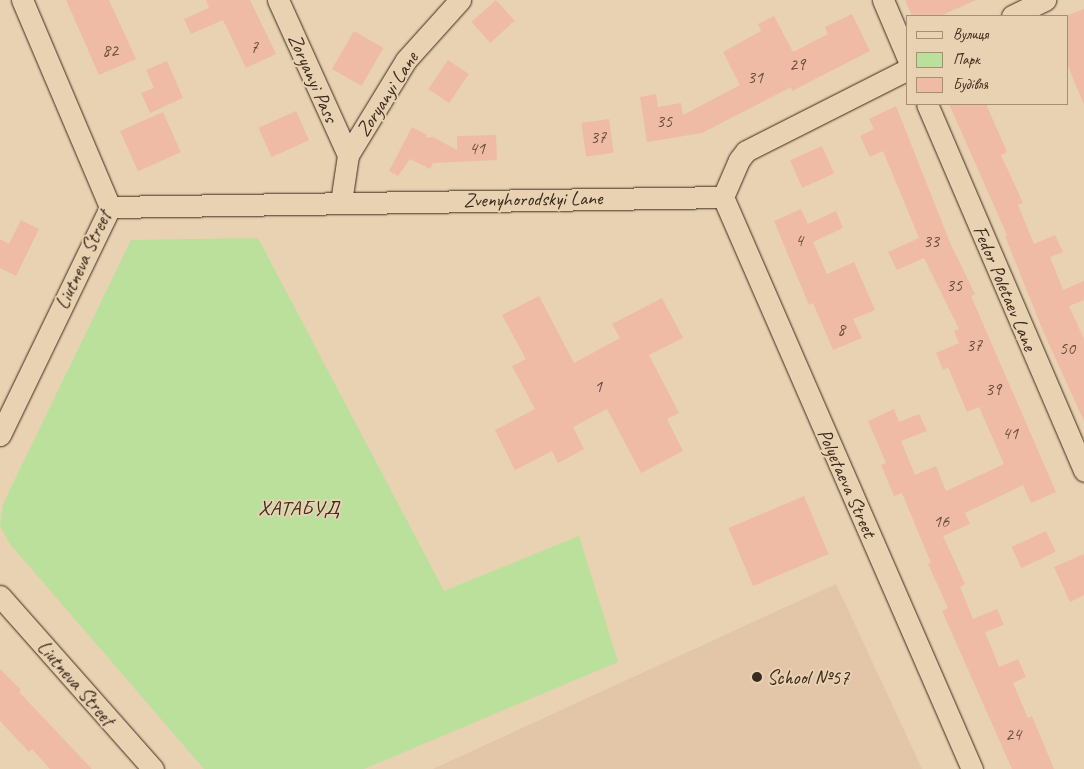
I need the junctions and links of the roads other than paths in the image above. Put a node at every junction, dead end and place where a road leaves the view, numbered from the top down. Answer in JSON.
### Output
{"nodes":[{"id":1,"x":22,"y":0,"type":"edge"},
{"id":2,"x":278,"y":0,"type":"edge"},
{"id":3,"x":460,"y":0,"type":"edge"},
{"id":4,"x":883,"y":0,"type":"edge"},
{"id":5,"x":1044,"y":0,"type":"edge"},
{"id":6,"x":1014,"y":15,"type":"edge"},
{"id":7,"x":906,"y":54,"type":"edge"},
{"id":8,"x":906,"y":70,"type":"edge"},
{"id":9,"x":927,"y":105,"type":"edge"},
{"id":10,"x":348,"y":155,"type":"junction"},
{"id":11,"x":723,"y":197,"type":"junction"},
{"id":12,"x":341,"y":202,"type":"junction"},
{"id":13,"x":110,"y":207,"type":"junction"},
{"id":14,"x":0,"y":435,"type":"edge"},
{"id":15,"x":1084,"y":471,"type":"edge"},
{"id":16,"x":0,"y":596,"type":"edge"},
{"id":17,"x":153,"y":769,"type":"edge"},
{"id":18,"x":972,"y":769,"type":"edge"}],
"edges":[{"from":1,"to":13,"type":"street","name":"Liutneva Street"},
{"from":2,"to":10,"type":"street","name":"Zoryanyi Pass"},
{"from":3,"to":10,"type":"street","name":"Zoryanyi Lane"},
{"from":4,"to":7,"type":"street"},
{"from":5,"to":6,"type":"street"},
{"from":8,"to":11,"type":"street"},
{"from":9,"to":15,"type":"street","name":"Fedor Poletaev Lane"},
{"from":10,"to":12,"type":"street","name":"Zoryanyi Lane"},
{"from":11,"to":12,"type":"street","name":"Zvenyhorodskyi Lane"},
{"from":11,"to":18,"type":"street","name":"Polyetaeva Street"},
{"from":12,"to":13,"type":"street","name":"Zvenyhorodskyi Lane"},
{"from":13,"to":14,"type":"street","name":"Liutneva Street"},
{"from":16,"to":17,"type":"street","name":"Liutneva Street"}]}
